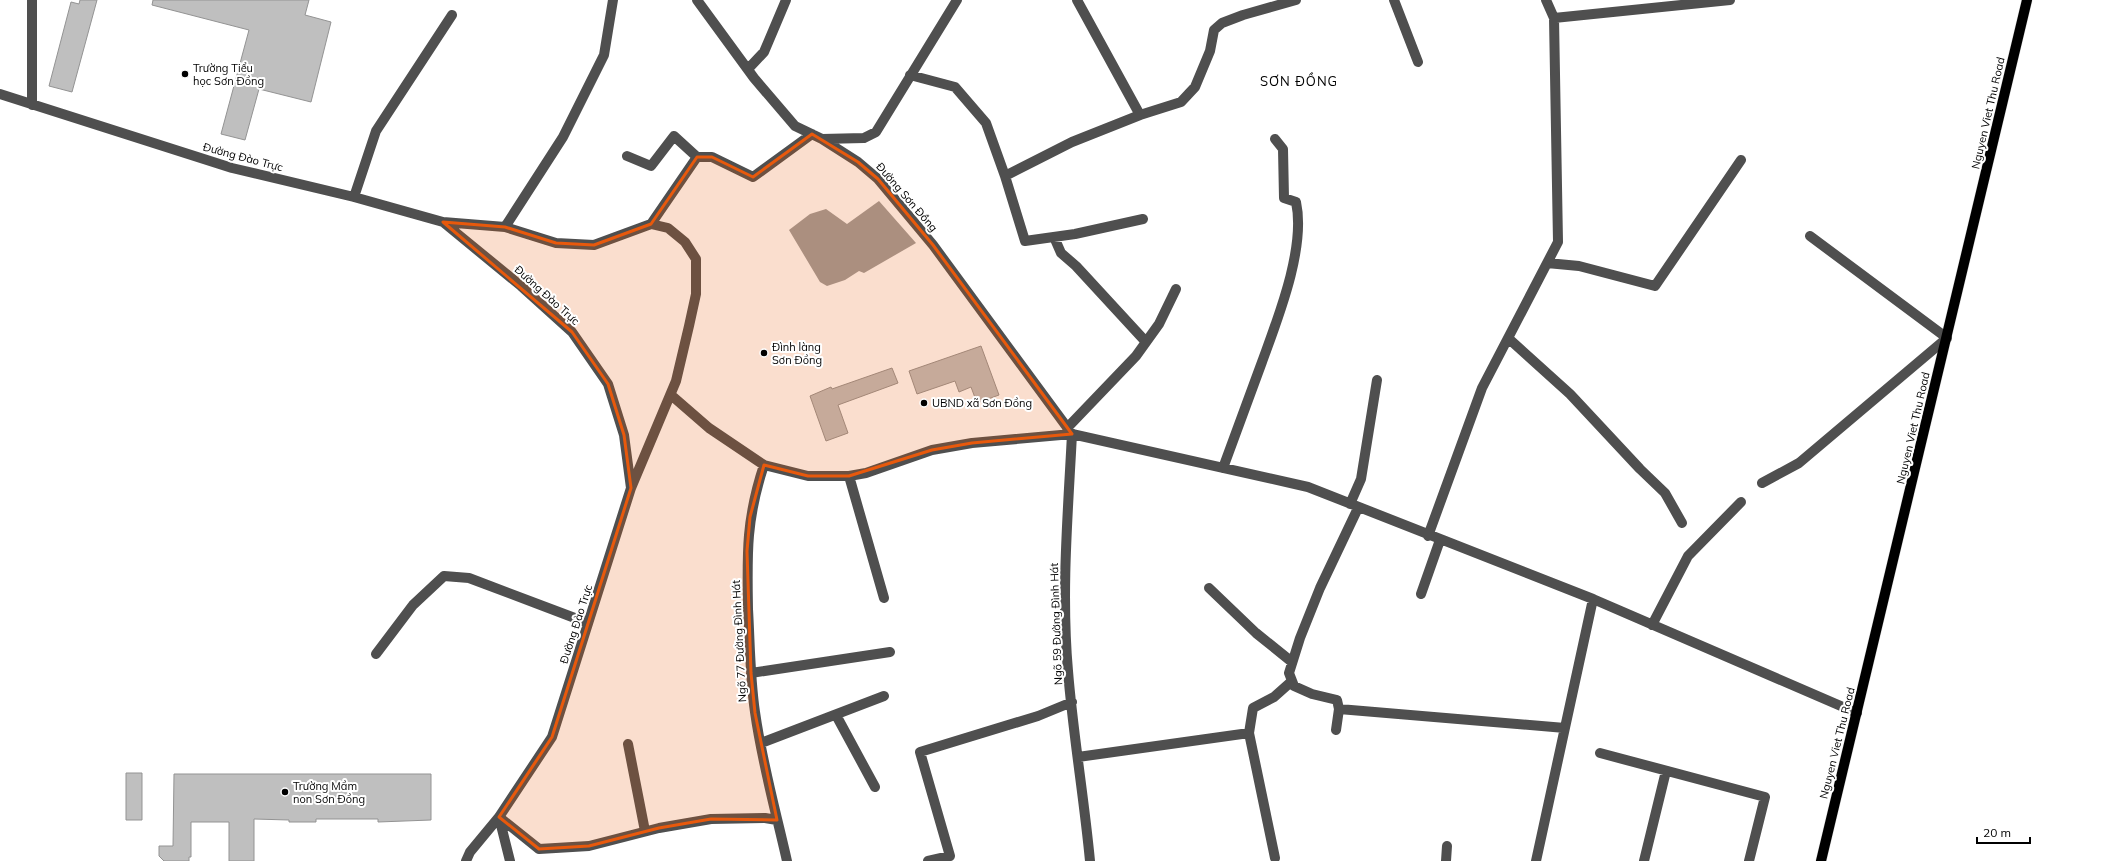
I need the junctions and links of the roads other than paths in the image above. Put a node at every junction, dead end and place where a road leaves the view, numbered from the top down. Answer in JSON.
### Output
{"nodes":[{"id":1,"x":32,"y":0,"type":"edge"},
{"id":2,"x":613,"y":0,"type":"edge"},
{"id":3,"x":697,"y":0,"type":"edge"},
{"id":4,"x":786,"y":0,"type":"edge"},
{"id":5,"x":957,"y":0,"type":"edge"},
{"id":6,"x":1077,"y":0,"type":"edge"},
{"id":7,"x":1296,"y":0,"type":"edge"},
{"id":8,"x":1394,"y":0,"type":"edge"},
{"id":9,"x":1546,"y":0,"type":"edge"},
{"id":10,"x":1730,"y":0,"type":"edge"},
{"id":11,"x":2027,"y":0,"type":"edge"},
{"id":12,"x":452,"y":15,"type":"dead end"},
{"id":13,"x":1554,"y":18,"type":"junction"},
{"id":14,"x":1418,"y":62,"type":"dead end"},
{"id":15,"x":748,"y":69,"type":"junction"},
{"id":16,"x":910,"y":75,"type":"junction"},
{"id":17,"x":0,"y":94,"type":"edge"},
{"id":18,"x":32,"y":105,"type":"junction"},
{"id":19,"x":1140,"y":115,"type":"junction"},
{"id":20,"x":812,"y":134,"type":"junction"},
{"id":21,"x":822,"y":139,"type":"junction"},
{"id":22,"x":1275,"y":139,"type":"dead end"},
{"id":23,"x":627,"y":156,"type":"dead end"},
{"id":24,"x":698,"y":157,"type":"junction"},
{"id":25,"x":1741,"y":160,"type":"dead end"},
{"id":26,"x":1006,"y":176,"type":"junction"},
{"id":27,"x":354,"y":196,"type":"junction"},
{"id":28,"x":1143,"y":219,"type":"dead end"},
{"id":29,"x":442,"y":222,"type":"junction"},
{"id":30,"x":651,"y":224,"type":"junction"},
{"id":31,"x":505,"y":227,"type":"junction"},
{"id":32,"x":1810,"y":236,"type":"dead end"},
{"id":33,"x":1054,"y":237,"type":"junction"},
{"id":34,"x":1547,"y":263,"type":"junction"},
{"id":35,"x":1176,"y":289,"type":"dead end"},
{"id":36,"x":1508,"y":338,"type":"junction"},
{"id":37,"x":1947,"y":338,"type":"junction"},
{"id":38,"x":1146,"y":342,"type":"junction"},
{"id":39,"x":1377,"y":380,"type":"dead end"},
{"id":40,"x":670,"y":395,"type":"junction"},
{"id":41,"x":1069,"y":431,"type":"junction"},
{"id":42,"x":764,"y":465,"type":"junction"},
{"id":43,"x":1223,"y":468,"type":"junction"},
{"id":44,"x":849,"y":476,"type":"junction"},
{"id":45,"x":1762,"y":483,"type":"dead end"},
{"id":46,"x":631,"y":488,"type":"junction"},
{"id":47,"x":1741,"y":502,"type":"dead end"},
{"id":48,"x":1354,"y":506,"type":"junction"},
{"id":49,"x":1682,"y":523,"type":"dead end"},
{"id":50,"x":1428,"y":536,"type":"junction"},
{"id":51,"x":1440,"y":540,"type":"junction"},
{"id":52,"x":1209,"y":588,"type":"dead end"},
{"id":53,"x":1421,"y":594,"type":"dead end"},
{"id":54,"x":884,"y":598,"type":"dead end"},
{"id":55,"x":1593,"y":599,"type":"junction"},
{"id":56,"x":588,"y":623,"type":"junction"},
{"id":57,"x":1652,"y":625,"type":"junction"},
{"id":58,"x":890,"y":652,"type":"dead end"},
{"id":59,"x":376,"y":654,"type":"dead end"},
{"id":60,"x":1292,"y":662,"type":"junction"},
{"id":61,"x":750,"y":672,"type":"junction"},
{"id":62,"x":1292,"y":681,"type":"junction"},
{"id":63,"x":884,"y":696,"type":"dead end"},
{"id":64,"x":1072,"y":702,"type":"junction"},
{"id":65,"x":1339,"y":709,"type":"junction"},
{"id":66,"x":1857,"y":713,"type":"junction"},
{"id":67,"x":836,"y":715,"type":"junction"},
{"id":68,"x":1565,"y":728,"type":"junction"},
{"id":69,"x":1336,"y":730,"type":"dead end"},
{"id":70,"x":1249,"y":733,"type":"junction"},
{"id":71,"x":760,"y":743,"type":"junction"},
{"id":72,"x":628,"y":744,"type":"dead end"},
{"id":73,"x":1600,"y":753,"type":"dead end"},
{"id":74,"x":1078,"y":757,"type":"junction"},
{"id":75,"x":1666,"y":771,"type":"junction"},
{"id":76,"x":875,"y":787,"type":"dead end"},
{"id":77,"x":500,"y":817,"type":"junction"},
{"id":78,"x":777,"y":820,"type":"junction"},
{"id":79,"x":645,"y":831,"type":"junction"},
{"id":80,"x":1447,"y":846,"type":"dead end"},
{"id":81,"x":1275,"y":858,"type":"dead end"},
{"id":82,"x":466,"y":861,"type":"edge"},
{"id":83,"x":510,"y":861,"type":"edge"},
{"id":84,"x":787,"y":861,"type":"edge"},
{"id":85,"x":928,"y":861,"type":"edge"},
{"id":86,"x":1090,"y":861,"type":"edge"},
{"id":87,"x":1446,"y":861,"type":"edge"},
{"id":88,"x":1536,"y":861,"type":"edge"},
{"id":89,"x":1644,"y":861,"type":"edge"},
{"id":90,"x":1749,"y":861,"type":"edge"},
{"id":91,"x":1821,"y":861,"type":"edge"}],
"edges":[{"from":1,"to":18,"type":"street"},
{"from":2,"to":31,"type":"street"},
{"from":3,"to":15,"type":"street","name":"Đường Sơn Đồng"},
{"from":4,"to":15,"type":"street"},
{"from":5,"to":16,"type":"street"},
{"from":6,"to":19,"type":"street"},
{"from":7,"to":19,"type":"street"},
{"from":8,"to":14,"type":"street"},
{"from":9,"to":13,"type":"street"},
{"from":10,"to":13,"type":"street"},
{"from":11,"to":37,"type":"main road","name":"Nguyen Viet Thu Road"},
{"from":12,"to":27,"type":"street"},
{"from":13,"to":34,"type":"street"},
{"from":15,"to":20,"type":"street","name":"Đường Sơn Đồng"},
{"from":16,"to":21,"type":"street"},
{"from":16,"to":26,"type":"street"},
{"from":17,"to":18,"type":"street","name":"Đường Đào Trực"},
{"from":18,"to":27,"type":"street","name":"Đường Đào Trực"},
{"from":19,"to":26,"type":"street"},
{"from":20,"to":21,"type":"street","name":"Đường Sơn Đồng"},
{"from":20,"to":24,"type":"street"},
{"from":21,"to":41,"type":"street","name":"Đường Sơn Đồng"},
{"from":22,"to":43,"type":"street"},
{"from":23,"to":24,"type":"street"},
{"from":24,"to":30,"type":"street"},
{"from":25,"to":34,"type":"street"},
{"from":26,"to":33,"type":"street"},
{"from":27,"to":29,"type":"street","name":"Đường Đào Trực"},
{"from":28,"to":33,"type":"street"},
{"from":29,"to":31,"type":"street"},
{"from":29,"to":46,"type":"street","name":"Đường Đào Trực"},
{"from":30,"to":31,"type":"street"},
{"from":30,"to":40,"type":"street"},
{"from":32,"to":37,"type":"street"},
{"from":33,"to":38,"type":"street"},
{"from":34,"to":36,"type":"street"},
{"from":35,"to":38,"type":"street"},
{"from":36,"to":49,"type":"street"},
{"from":36,"to":50,"type":"street"},
{"from":37,"to":45,"type":"street"},
{"from":37,"to":66,"type":"main road","name":"Nguyen Viet Thu Road"},
{"from":38,"to":41,"type":"street"},
{"from":39,"to":48,"type":"street"},
{"from":40,"to":42,"type":"street"},
{"from":40,"to":46,"type":"street"},
{"from":41,"to":43,"type":"street"},
{"from":41,"to":44,"type":"street"},
{"from":41,"to":64,"type":"street","name":"Ngõ 59 Đường Đình Hát"},
{"from":42,"to":44,"type":"street"},
{"from":42,"to":61,"type":"street","name":"Ngõ 77 Đường Đình Hát"},
{"from":43,"to":48,"type":"street"},
{"from":44,"to":54,"type":"street"},
{"from":46,"to":56,"type":"street","name":"Đường Đào Trực"},
{"from":47,"to":57,"type":"street"},
{"from":48,"to":50,"type":"street"},
{"from":48,"to":60,"type":"street"},
{"from":50,"to":51,"type":"street"},
{"from":51,"to":53,"type":"street"},
{"from":51,"to":55,"type":"street"},
{"from":52,"to":60,"type":"street"},
{"from":55,"to":57,"type":"street"},
{"from":55,"to":68,"type":"street"},
{"from":56,"to":59,"type":"street"},
{"from":56,"to":77,"type":"street","name":"Đường Đào Trực"},
{"from":57,"to":66,"type":"street"},
{"from":58,"to":61,"type":"street"},
{"from":60,"to":62,"type":"street"},
{"from":61,"to":71,"type":"street","name":"Ngõ 77 Đường Đình Hát"},
{"from":62,"to":65,"type":"street"},
{"from":62,"to":70,"type":"street"},
{"from":63,"to":67,"type":"street"},
{"from":64,"to":74,"type":"street","name":"Ngõ 59 Đường Đình Hát"},
{"from":64,"to":85,"type":"street"},
{"from":65,"to":68,"type":"street"},
{"from":65,"to":69,"type":"street"},
{"from":66,"to":91,"type":"main road","name":"Nguyen Viet Thu Road"},
{"from":67,"to":71,"type":"street"},
{"from":67,"to":76,"type":"street"},
{"from":68,"to":88,"type":"street"},
{"from":70,"to":74,"type":"street"},
{"from":70,"to":81,"type":"street"},
{"from":71,"to":78,"type":"street","name":"Ngõ 77 Đường Đình Hát"},
{"from":72,"to":79,"type":"street"},
{"from":73,"to":75,"type":"street"},
{"from":74,"to":86,"type":"street","name":"Ngõ 59 Đường Đình Hát"},
{"from":75,"to":89,"type":"street"},
{"from":75,"to":90,"type":"street"},
{"from":77,"to":79,"type":"street"},
{"from":77,"to":82,"type":"street","name":"Đường Đào Trực"},
{"from":77,"to":83,"type":"street"},
{"from":78,"to":79,"type":"street"},
{"from":78,"to":84,"type":"street","name":"Ngõ 77 Đường Đình Hát"},
{"from":80,"to":87,"type":"street"}]}
